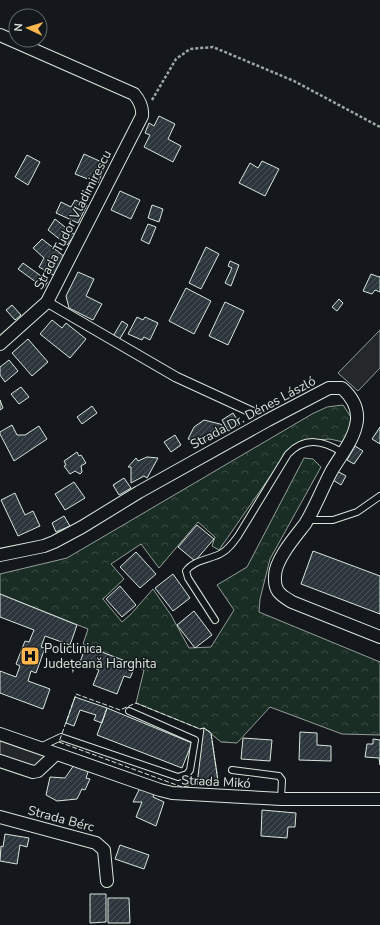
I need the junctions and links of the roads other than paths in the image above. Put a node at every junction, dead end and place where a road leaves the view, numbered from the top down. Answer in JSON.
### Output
{"nodes":[{"id":1,"x":0,"y":35,"type":"edge"},
{"id":2,"x":47,"y":302,"type":"junction"},
{"id":3,"x":0,"y":344,"type":"edge"},
{"id":4,"x":252,"y":412,"type":"dead end"},
{"id":5,"x":342,"y":452,"type":"junction"},
{"id":6,"x":380,"y":496,"type":"edge"},
{"id":7,"x":307,"y":520,"type":"junction"},
{"id":8,"x":0,"y":555,"type":"edge"},
{"id":9,"x":215,"y":620,"type":"dead end"},
{"id":10,"x":380,"y":637,"type":"edge"},
{"id":11,"x":129,"y":711,"type":"dead end"},
{"id":12,"x":0,"y":734,"type":"edge"},
{"id":13,"x":38,"y":748,"type":"junction"},
{"id":14,"x":56,"y":754,"type":"junction"},
{"id":15,"x":0,"y":761,"type":"edge"},
{"id":16,"x":232,"y":770,"type":"dead end"},
{"id":17,"x":281,"y":799,"type":"junction"},
{"id":18,"x":380,"y":799,"type":"edge"},
{"id":19,"x":0,"y":817,"type":"edge"},
{"id":20,"x":107,"y":881,"type":"dead end"}],
"edges":[{"from":1,"to":2,"type":"street","name":"Strada Tudor Vladimirescu"},
{"from":2,"to":3,"type":"street","name":"Strada Tudor Vladimirescu"},
{"from":2,"to":4,"type":"street"},
{"from":5,"to":7,"type":"street","name":"Strada Dr. Dénes László"},
{"from":5,"to":8,"type":"street","name":"Strada Dr. Dénes László"},
{"from":5,"to":9,"type":"lane"},
{"from":6,"to":7,"type":"lane"},
{"from":7,"to":10,"type":"street","name":"Strada Dr. Dénes László"},
{"from":11,"to":13,"type":"lane"},
{"from":12,"to":13,"type":"street","name":"Strada Mikó"},
{"from":13,"to":14,"type":"street","name":"Strada Mikó"},
{"from":14,"to":15,"type":"street"},
{"from":14,"to":17,"type":"street","name":"Strada Mikó"},
{"from":16,"to":17,"type":"lane"},
{"from":17,"to":18,"type":"street","name":"Strada Mikó"},
{"from":19,"to":20,"type":"street","name":"Strada Bérc"}]}
